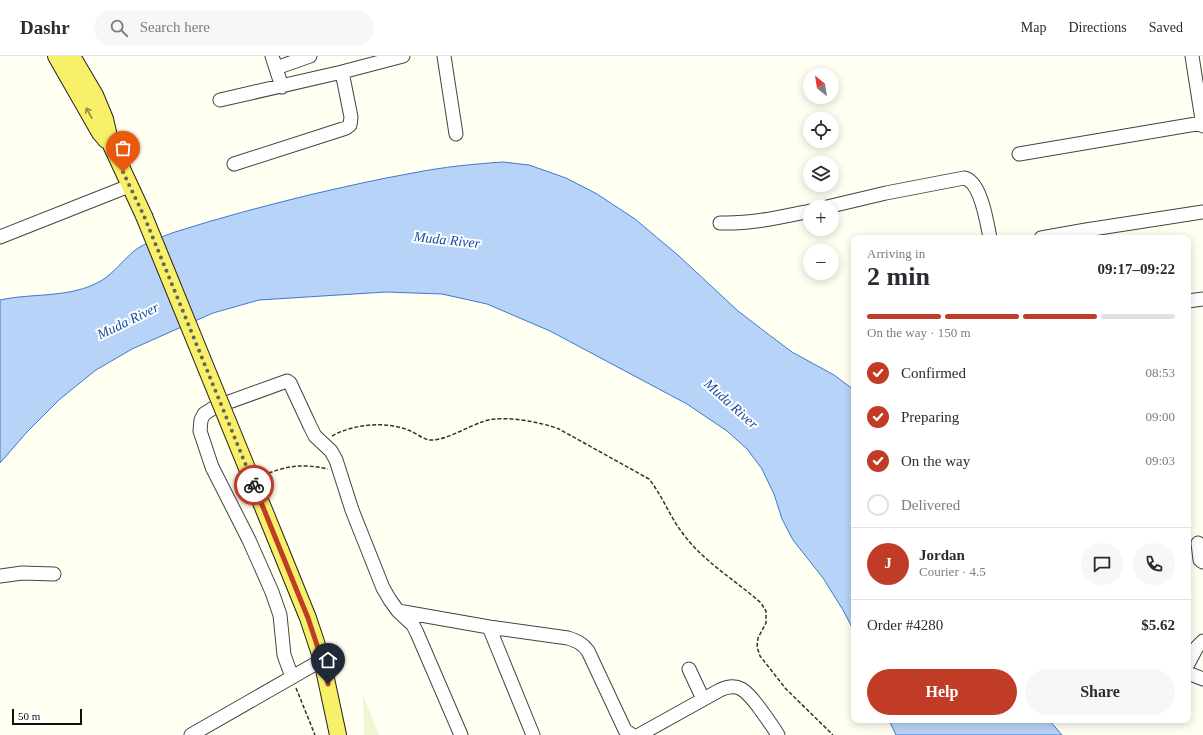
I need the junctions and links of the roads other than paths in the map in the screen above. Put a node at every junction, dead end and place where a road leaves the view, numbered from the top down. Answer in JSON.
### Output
{"nodes":[{"id":1,"x":56,"y":56,"type":"edge"},
{"id":2,"x":72,"y":56,"type":"edge"},
{"id":3,"x":310,"y":56,"type":"edge"},
{"id":4,"x":402,"y":56,"type":"edge"},
{"id":5,"x":444,"y":56,"type":"edge"},
{"id":6,"x":1192,"y":56,"type":"edge"},
{"id":7,"x":274,"y":62,"type":"edge"},
{"id":8,"x":342,"y":72,"type":"junction"},
{"id":9,"x":282,"y":86,"type":"junction"},
{"id":10,"x":220,"y":100,"type":"dead end"},
{"id":11,"x":1203,"y":125,"type":"edge"},
{"id":12,"x":456,"y":134,"type":"dead end"},
{"id":13,"x":110,"y":145,"type":"junction"},
{"id":14,"x":1019,"y":154,"type":"dead end"},
{"id":15,"x":234,"y":164,"type":"dead end"},
{"id":16,"x":129,"y":186,"type":"junction"},
{"id":17,"x":839,"y":204,"type":"edge"},
{"id":18,"x":803,"y":212,"type":"edge"},
{"id":19,"x":1203,"y":212,"type":"edge"},
{"id":20,"x":720,"y":223,"type":"dead end"},
{"id":21,"x":1087,"y":234,"type":"edge"},
{"id":22,"x":989,"y":235,"type":"edge"},
{"id":23,"x":1076,"y":235,"type":"edge"},
{"id":24,"x":0,"y":237,"type":"edge"},
{"id":25,"x":1203,"y":299,"type":"edge"},
{"id":26,"x":1191,"y":301,"type":"edge"},
{"id":27,"x":1198,"y":543,"type":"dead end"},
{"id":28,"x":1203,"y":562,"type":"edge"},
{"id":29,"x":54,"y":574,"type":"dead end"},
{"id":30,"x":0,"y":576,"type":"edge"},
{"id":31,"x":398,"y":611,"type":"junction"},
{"id":32,"x":489,"y":627,"type":"junction"},
{"id":33,"x":1203,"y":642,"type":"edge"},
{"id":34,"x":1191,"y":658,"type":"edge"},
{"id":35,"x":322,"y":660,"type":"junction"},
{"id":36,"x":689,"y":669,"type":"dead end"},
{"id":37,"x":1191,"y":673,"type":"edge"},
{"id":38,"x":292,"y":677,"type":"junction"},
{"id":39,"x":1203,"y":679,"type":"edge"},
{"id":40,"x":703,"y":699,"type":"junction"},
{"id":41,"x":191,"y":735,"type":"edge"},
{"id":42,"x":338,"y":735,"type":"edge"},
{"id":43,"x":461,"y":735,"type":"edge"},
{"id":44,"x":533,"y":735,"type":"edge"},
{"id":45,"x":632,"y":735,"type":"edge"},
{"id":46,"x":639,"y":735,"type":"edge"},
{"id":47,"x":778,"y":735,"type":"edge"}],
"edges":[{"from":13,"to":1,"type":"main road","one_way":true},
{"from":2,"to":13,"type":"main road"},
{"from":3,"to":7,"type":"street"},
{"from":4,"to":8,"type":"street"},
{"from":5,"to":12,"type":"street"},
{"from":6,"to":11,"type":"street"},
{"from":7,"to":9,"type":"street"},
{"from":8,"to":9,"type":"street"},
{"from":8,"to":15,"type":"street"},
{"from":9,"to":10,"type":"street"},
{"from":11,"to":14,"type":"street"},
{"from":13,"to":16,"type":"main road"},
{"from":16,"to":24,"type":"street"},
{"from":16,"to":35,"type":"main road","bridge":true},
{"from":17,"to":22,"type":"street"},
{"from":18,"to":20,"type":"street"},
{"from":19,"to":21,"type":"street"},
{"from":21,"to":23,"type":"street"},
{"from":25,"to":26,"type":"street"},
{"from":27,"to":28,"type":"street"},
{"from":29,"to":30,"type":"street"},
{"from":31,"to":32,"type":"street"},
{"from":31,"to":38,"type":"street"},
{"from":31,"to":43,"type":"street"},
{"from":32,"to":44,"type":"street"},
{"from":32,"to":45,"type":"street"},
{"from":33,"to":34,"type":"street"},
{"from":35,"to":38,"type":"street"},
{"from":35,"to":42,"type":"main road"},
{"from":36,"to":40,"type":"street"},
{"from":37,"to":39,"type":"street"},
{"from":38,"to":41,"type":"street"},
{"from":40,"to":46,"type":"street"},
{"from":40,"to":47,"type":"street"}]}
